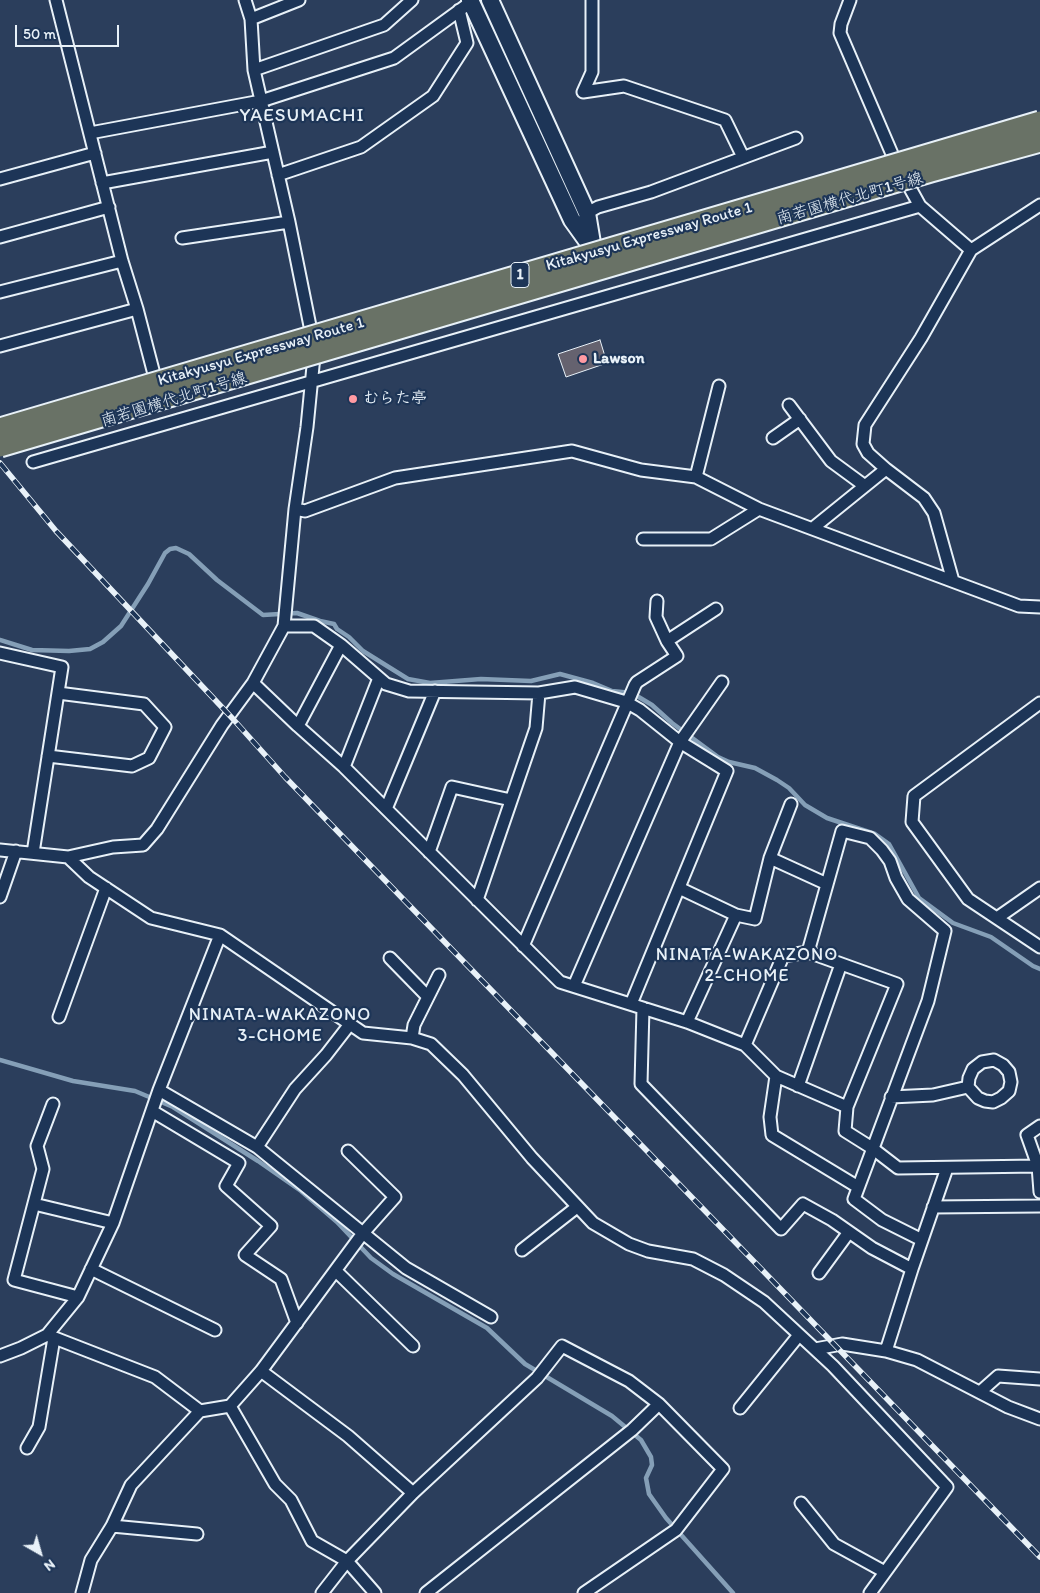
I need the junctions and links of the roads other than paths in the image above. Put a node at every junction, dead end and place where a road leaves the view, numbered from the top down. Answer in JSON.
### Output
{"nodes":[{"id":1,"x":56,"y":0,"type":"edge"},
{"id":2,"x":245,"y":0,"type":"edge"},
{"id":3,"x":299,"y":0,"type":"edge"},
{"id":4,"x":412,"y":0,"type":"edge"},
{"id":5,"x":490,"y":0,"type":"edge"},
{"id":6,"x":592,"y":0,"type":"edge"},
{"id":7,"x":850,"y":0,"type":"edge"},
{"id":8,"x":467,"y":4,"type":"edge"},
{"id":9,"x":250,"y":19,"type":"junction"},
{"id":10,"x":254,"y":70,"type":"junction"},
{"id":11,"x":261,"y":101,"type":"junction"},
{"id":12,"x":1040,"y":120,"type":"edge"},
{"id":13,"x":90,"y":133,"type":"junction"},
{"id":14,"x":796,"y":138,"type":"dead end"},
{"id":15,"x":1040,"y":141,"type":"edge"},
{"id":16,"x":1040,"y":146,"type":"edge"},
{"id":17,"x":273,"y":152,"type":"junction"},
{"id":18,"x":95,"y":153,"type":"junction"},
{"id":19,"x":743,"y":157,"type":"junction"},
{"id":20,"x":896,"y":161,"type":"junction"},
{"id":21,"x":278,"y":175,"type":"junction"},
{"id":22,"x":0,"y":179,"type":"edge"},
{"id":23,"x":906,"y":182,"type":"junction"},
{"id":24,"x":102,"y":183,"type":"junction"},
{"id":25,"x":1040,"y":205,"type":"edge"},
{"id":26,"x":920,"y":206,"type":"junction"},
{"id":27,"x":109,"y":207,"type":"junction"},
{"id":28,"x":587,"y":213,"type":"junction"},
{"id":29,"x":289,"y":222,"type":"junction"},
{"id":30,"x":0,"y":237,"type":"edge"},
{"id":31,"x":182,"y":238,"type":"dead end"},
{"id":32,"x":592,"y":249,"type":"junction"},
{"id":33,"x":971,"y":250,"type":"junction"},
{"id":34,"x":122,"y":260,"type":"junction"},
{"id":35,"x":603,"y":272,"type":"junction"},
{"id":36,"x":0,"y":292,"type":"edge"},
{"id":37,"x":138,"y":309,"type":"junction"},
{"id":38,"x":311,"y":331,"type":"junction"},
{"id":39,"x":0,"y":346,"type":"edge"},
{"id":40,"x":314,"y":356,"type":"junction"},
{"id":41,"x":155,"y":378,"type":"junction"},
{"id":42,"x":311,"y":380,"type":"junction"},
{"id":43,"x":719,"y":386,"type":"dead end"},
{"id":44,"x":789,"y":405,"type":"dead end"},
{"id":45,"x":800,"y":419,"type":"junction"},
{"id":46,"x":0,"y":423,"type":"edge"},
{"id":47,"x":0,"y":429,"type":"edge"},
{"id":48,"x":774,"y":438,"type":"dead end"},
{"id":49,"x":0,"y":446,"type":"edge"},
{"id":50,"x":0,"y":454,"type":"edge"},
{"id":51,"x":33,"y":462,"type":"dead end"},
{"id":52,"x":886,"y":469,"type":"junction"},
{"id":53,"x":696,"y":477,"type":"junction"},
{"id":54,"x":865,"y":486,"type":"junction"},
{"id":55,"x":295,"y":509,"type":"junction"},
{"id":56,"x":759,"y":509,"type":"junction"},
{"id":57,"x":813,"y":528,"type":"junction"},
{"id":58,"x":643,"y":539,"type":"dead end"},
{"id":59,"x":953,"y":581,"type":"junction"},
{"id":60,"x":657,"y":601,"type":"dead end"},
{"id":61,"x":1040,"y":607,"type":"edge"},
{"id":62,"x":716,"y":609,"type":"dead end"},
{"id":63,"x":284,"y":626,"type":"junction"},
{"id":64,"x":667,"y":640,"type":"junction"},
{"id":65,"x":341,"y":645,"type":"junction"},
{"id":66,"x":0,"y":655,"type":"edge"},
{"id":67,"x":379,"y":678,"type":"junction"},
{"id":68,"x":253,"y":682,"type":"junction"},
{"id":69,"x":722,"y":682,"type":"dead end"},
{"id":70,"x":435,"y":691,"type":"junction"},
{"id":71,"x":58,"y":693,"type":"junction"},
{"id":72,"x":539,"y":693,"type":"junction"},
{"id":73,"x":630,"y":694,"type":"junction"},
{"id":74,"x":1040,"y":703,"type":"edge"},
{"id":75,"x":298,"y":726,"type":"junction"},
{"id":76,"x":682,"y":740,"type":"junction"},
{"id":77,"x":48,"y":756,"type":"junction"},
{"id":78,"x":344,"y":767,"type":"junction"},
{"id":79,"x":511,"y":800,"type":"junction"},
{"id":80,"x":791,"y":804,"type":"dead end"},
{"id":81,"x":386,"y":810,"type":"junction"},
{"id":82,"x":0,"y":850,"type":"edge"},
{"id":83,"x":16,"y":851,"type":"junction"},
{"id":84,"x":429,"y":852,"type":"junction"},
{"id":85,"x":33,"y":853,"type":"junction"},
{"id":86,"x":68,"y":857,"type":"junction"},
{"id":87,"x":770,"y":858,"type":"junction"},
{"id":88,"x":827,"y":884,"type":"junction"},
{"id":89,"x":106,"y":888,"type":"junction"},
{"id":90,"x":679,"y":888,"type":"junction"},
{"id":91,"x":1040,"y":888,"type":"edge"},
{"id":92,"x":0,"y":897,"type":"edge"},
{"id":93,"x":477,"y":900,"type":"junction"},
{"id":94,"x":736,"y":915,"type":"junction"},
{"id":95,"x":997,"y":918,"type":"junction"},
{"id":96,"x":220,"y":935,"type":"junction"},
{"id":97,"x":523,"y":946,"type":"junction"},
{"id":98,"x":1040,"y":947,"type":"edge"},
{"id":99,"x":808,"y":952,"type":"junction"},
{"id":100,"x":390,"y":958,"type":"dead end"},
{"id":101,"x":841,"y":964,"type":"junction"},
{"id":102,"x":439,"y":975,"type":"dead end"},
{"id":103,"x":574,"y":986,"type":"junction"},
{"id":104,"x":428,"y":997,"type":"junction"},
{"id":105,"x":630,"y":1004,"type":"junction"},
{"id":106,"x":643,"y":1008,"type":"junction"},
{"id":107,"x":59,"y":1017,"type":"dead end"},
{"id":108,"x":687,"y":1022,"type":"junction"},
{"id":109,"x":350,"y":1024,"type":"junction"},
{"id":110,"x":412,"y":1038,"type":"junction"},
{"id":111,"x":745,"y":1046,"type":"junction"},
{"id":112,"x":776,"y":1076,"type":"junction"},
{"id":113,"x":798,"y":1086,"type":"junction"},
{"id":114,"x":968,"y":1087,"type":"dead end"},
{"id":115,"x":159,"y":1090,"type":"junction"},
{"id":116,"x":891,"y":1097,"type":"junction"},
{"id":117,"x":52,"y":1104,"type":"dead end"},
{"id":118,"x":847,"y":1107,"type":"junction"},
{"id":119,"x":152,"y":1112,"type":"junction"},
{"id":120,"x":1040,"y":1126,"type":"edge"},
{"id":121,"x":257,"y":1147,"type":"junction"},
{"id":122,"x":872,"y":1148,"type":"junction"},
{"id":123,"x":348,"y":1151,"type":"dead end"},
{"id":124,"x":1038,"y":1166,"type":"junction"},
{"id":125,"x":947,"y":1168,"type":"junction"},
{"id":126,"x":858,"y":1187,"type":"junction"},
{"id":127,"x":1040,"y":1192,"type":"edge"},
{"id":128,"x":34,"y":1204,"type":"junction"},
{"id":129,"x":577,"y":1206,"type":"junction"},
{"id":130,"x":1040,"y":1206,"type":"edge"},
{"id":131,"x":934,"y":1207,"type":"junction"},
{"id":132,"x":113,"y":1223,"type":"junction"},
{"id":133,"x":849,"y":1232,"type":"junction"},
{"id":134,"x":363,"y":1233,"type":"junction"},
{"id":135,"x":922,"y":1240,"type":"junction"},
{"id":136,"x":522,"y":1250,"type":"dead end"},
{"id":137,"x":91,"y":1269,"type":"junction"},
{"id":138,"x":912,"y":1269,"type":"junction"},
{"id":139,"x":336,"y":1271,"type":"junction"},
{"id":140,"x":819,"y":1273,"type":"dead end"},
{"id":141,"x":78,"y":1297,"type":"junction"},
{"id":142,"x":491,"y":1317,"type":"dead end"},
{"id":143,"x":297,"y":1323,"type":"junction"},
{"id":144,"x":214,"y":1330,"type":"dead end"},
{"id":145,"x":799,"y":1335,"type":"junction"},
{"id":146,"x":51,"y":1337,"type":"junction"},
{"id":147,"x":413,"y":1346,"type":"dead end"},
{"id":148,"x":815,"y":1349,"type":"junction"},
{"id":149,"x":886,"y":1351,"type":"junction"},
{"id":150,"x":0,"y":1356,"type":"edge"},
{"id":151,"x":261,"y":1371,"type":"junction"},
{"id":152,"x":1040,"y":1380,"type":"edge"},
{"id":153,"x":980,"y":1392,"type":"junction"},
{"id":154,"x":659,"y":1404,"type":"junction"},
{"id":155,"x":230,"y":1406,"type":"junction"},
{"id":156,"x":740,"y":1408,"type":"dead end"},
{"id":157,"x":200,"y":1411,"type":"junction"},
{"id":158,"x":1040,"y":1420,"type":"edge"},
{"id":159,"x":27,"y":1448,"type":"dead end"},
{"id":160,"x":413,"y":1493,"type":"junction"},
{"id":161,"x":801,"y":1503,"type":"dead end"},
{"id":162,"x":112,"y":1526,"type":"junction"},
{"id":163,"x":197,"y":1534,"type":"dead end"},
{"id":164,"x":347,"y":1561,"type":"junction"},
{"id":165,"x":885,"y":1572,"type":"junction"},
{"id":166,"x":82,"y":1593,"type":"edge"},
{"id":167,"x":322,"y":1593,"type":"edge"},
{"id":168,"x":375,"y":1593,"type":"edge"},
{"id":169,"x":426,"y":1593,"type":"edge"},
{"id":170,"x":584,"y":1593,"type":"edge"},
{"id":171,"x":870,"y":1593,"type":"edge"}],
"edges":[{"from":1,"to":13,"type":"street"},
{"from":2,"to":9,"type":"street"},
{"from":3,"to":9,"type":"street"},
{"from":4,"to":10,"type":"street"},
{"from":5,"to":28,"type":"street"},
{"from":6,"to":19,"type":"street"},
{"from":7,"to":20,"type":"street"},
{"from":8,"to":11,"type":"street"},
{"from":8,"to":21,"type":"street"},
{"from":8,"to":32,"type":"street"},
{"from":9,"to":10,"type":"street"},
{"from":10,"to":11,"type":"street"},
{"from":11,"to":13,"type":"street"},
{"from":11,"to":17,"type":"street"},
{"from":12,"to":20,"type":"street","name":"南若園横代北町1号線"},
{"from":12,"to":47,"type":"highway","name":"Kitakyusyu Expressway Route 1","number":"1","bridge":true},
{"from":13,"to":18,"type":"street"},
{"from":14,"to":19,"type":"street"},
{"from":15,"to":49,"type":"highway","name":"Kitakyusyu Expressway Route 1","number":"1","bridge":true},
{"from":16,"to":23,"type":"street","name":"南若園横代北町1号線"},
{"from":17,"to":21,"type":"street"},
{"from":17,"to":24,"type":"street"},
{"from":18,"to":22,"type":"street"},
{"from":18,"to":24,"type":"street"},
{"from":19,"to":28,"type":"street"},
{"from":20,"to":23,"type":"street"},
{"from":20,"to":32,"type":"street","name":"南若園横代北町1号線"},
{"from":21,"to":29,"type":"street"},
{"from":23,"to":26,"type":"street"},
{"from":23,"to":35,"type":"street","name":"南若園横代北町1号線"},
{"from":24,"to":27,"type":"street"},
{"from":25,"to":33,"type":"street"},
{"from":26,"to":33,"type":"street"},
{"from":26,"to":42,"type":"street"},
{"from":27,"to":30,"type":"street"},
{"from":27,"to":34,"type":"street"},
{"from":28,"to":32,"type":"street"},
{"from":29,"to":31,"type":"street"},
{"from":29,"to":38,"type":"street"},
{"from":32,"to":35,"type":"street"},
{"from":32,"to":38,"type":"street","name":"南若園横代北町1号線"},
{"from":33,"to":52,"type":"street"},
{"from":34,"to":36,"type":"street"},
{"from":34,"to":37,"type":"street"},
{"from":35,"to":40,"type":"street","name":"南若園横代北町1号線"},
{"from":37,"to":39,"type":"street"},
{"from":37,"to":41,"type":"street"},
{"from":38,"to":40,"type":"street"},
{"from":38,"to":41,"type":"street","name":"南若園横代北町1号線"},
{"from":40,"to":42,"type":"street"},
{"from":40,"to":50,"type":"street","name":"南若園横代北町1号線"},
{"from":41,"to":46,"type":"street","name":"南若園横代北町1号線"},
{"from":42,"to":51,"type":"street"},
{"from":42,"to":55,"type":"street"},
{"from":43,"to":53,"type":"street"},
{"from":44,"to":45,"type":"street"},
{"from":45,"to":48,"type":"street"},
{"from":45,"to":54,"type":"street"},
{"from":52,"to":54,"type":"street"},
{"from":52,"to":59,"type":"street"},
{"from":53,"to":55,"type":"street"},
{"from":53,"to":56,"type":"street"},
{"from":54,"to":57,"type":"street"},
{"from":55,"to":63,"type":"street"},
{"from":56,"to":57,"type":"street"},
{"from":56,"to":58,"type":"street"},
{"from":57,"to":59,"type":"street"},
{"from":59,"to":61,"type":"street"},
{"from":60,"to":64,"type":"street"},
{"from":62,"to":64,"type":"street"},
{"from":63,"to":65,"type":"street"},
{"from":63,"to":68,"type":"street"},
{"from":64,"to":73,"type":"street"},
{"from":65,"to":67,"type":"street"},
{"from":65,"to":75,"type":"street"},
{"from":66,"to":71,"type":"street"},
{"from":67,"to":70,"type":"street"},
{"from":67,"to":78,"type":"street"},
{"from":68,"to":75,"type":"street"},
{"from":68,"to":86,"type":"street"},
{"from":69,"to":76,"type":"street"},
{"from":70,"to":72,"type":"street"},
{"from":70,"to":81,"type":"street"},
{"from":71,"to":77,"type":"street"},
{"from":71,"to":77,"type":"street"},
{"from":72,"to":73,"type":"street"},
{"from":72,"to":79,"type":"street"},
{"from":73,"to":76,"type":"street"},
{"from":73,"to":97,"type":"street"},
{"from":74,"to":95,"type":"street"},
{"from":75,"to":78,"type":"street"},
{"from":76,"to":90,"type":"street"},
{"from":76,"to":103,"type":"street"},
{"from":77,"to":85,"type":"street"},
{"from":78,"to":81,"type":"street"},
{"from":79,"to":84,"type":"street"},
{"from":79,"to":93,"type":"street"},
{"from":80,"to":87,"type":"street"},
{"from":81,"to":84,"type":"street"},
{"from":82,"to":83,"type":"street"},
{"from":83,"to":85,"type":"street"},
{"from":83,"to":92,"type":"street"},
{"from":84,"to":93,"type":"street"},
{"from":85,"to":86,"type":"street"},
{"from":86,"to":89,"type":"street"},
{"from":87,"to":88,"type":"street"},
{"from":87,"to":94,"type":"street"},
{"from":88,"to":99,"type":"street"},
{"from":88,"to":116,"type":"street"},
{"from":89,"to":96,"type":"street"},
{"from":89,"to":107,"type":"street"},
{"from":90,"to":94,"type":"street"},
{"from":90,"to":105,"type":"street"},
{"from":91,"to":95,"type":"street"},
{"from":93,"to":97,"type":"street"},
{"from":94,"to":108,"type":"street"},
{"from":95,"to":98,"type":"street"},
{"from":96,"to":109,"type":"street"},
{"from":96,"to":115,"type":"street"},
{"from":97,"to":103,"type":"street"},
{"from":99,"to":101,"type":"street"},
{"from":99,"to":111,"type":"street"},
{"from":100,"to":104,"type":"street"},
{"from":101,"to":113,"type":"street"},
{"from":101,"to":118,"type":"street"},
{"from":102,"to":104,"type":"street"},
{"from":103,"to":105,"type":"street"},
{"from":104,"to":110,"type":"street"},
{"from":105,"to":106,"type":"street"},
{"from":106,"to":108,"type":"street"},
{"from":106,"to":133,"type":"street"},
{"from":108,"to":111,"type":"street"},
{"from":109,"to":110,"type":"street"},
{"from":109,"to":121,"type":"street"},
{"from":110,"to":129,"type":"street"},
{"from":111,"to":112,"type":"street"},
{"from":112,"to":113,"type":"street"},
{"from":112,"to":126,"type":"street"},
{"from":113,"to":118,"type":"street"},
{"from":114,"to":116,"type":"street"},
{"from":115,"to":119,"type":"street"},
{"from":115,"to":121,"type":"street"},
{"from":116,"to":122,"type":"street"},
{"from":117,"to":128,"type":"street"},
{"from":118,"to":122,"type":"street"},
{"from":119,"to":132,"type":"street"},
{"from":119,"to":143,"type":"street"},
{"from":120,"to":124,"type":"street"},
{"from":121,"to":134,"type":"street"},
{"from":122,"to":125,"type":"street"},
{"from":122,"to":126,"type":"street"},
{"from":123,"to":134,"type":"street"},
{"from":124,"to":125,"type":"street"},
{"from":124,"to":127,"type":"street"},
{"from":125,"to":131,"type":"street"},
{"from":126,"to":135,"type":"street"},
{"from":128,"to":132,"type":"street"},
{"from":128,"to":141,"type":"street"},
{"from":129,"to":136,"type":"street"},
{"from":129,"to":145,"type":"street"},
{"from":130,"to":131,"type":"street"},
{"from":131,"to":135,"type":"street"},
{"from":132,"to":137,"type":"street"},
{"from":133,"to":138,"type":"street"},
{"from":133,"to":140,"type":"street"},
{"from":134,"to":139,"type":"street"},
{"from":134,"to":142,"type":"street"},
{"from":135,"to":138,"type":"street"},
{"from":137,"to":141,"type":"street"},
{"from":137,"to":144,"type":"street"},
{"from":138,"to":149,"type":"street"},
{"from":139,"to":143,"type":"street"},
{"from":139,"to":147,"type":"street"},
{"from":141,"to":146,"type":"street"},
{"from":143,"to":151,"type":"street"},
{"from":145,"to":148,"type":"street"},
{"from":145,"to":156,"type":"street"},
{"from":146,"to":150,"type":"street"},
{"from":146,"to":157,"type":"street"},
{"from":146,"to":159,"type":"street"},
{"from":148,"to":149,"type":"street"},
{"from":148,"to":165,"type":"street"},
{"from":149,"to":153,"type":"street"},
{"from":151,"to":155,"type":"street"},
{"from":151,"to":160,"type":"street"},
{"from":152,"to":153,"type":"street"},
{"from":153,"to":158,"type":"street"},
{"from":154,"to":160,"type":"street"},
{"from":154,"to":169,"type":"street"},
{"from":154,"to":170,"type":"street"},
{"from":155,"to":157,"type":"street"},
{"from":155,"to":164,"type":"street"},
{"from":157,"to":162,"type":"street"},
{"from":160,"to":164,"type":"street"},
{"from":161,"to":165,"type":"street"},
{"from":162,"to":163,"type":"street"},
{"from":162,"to":166,"type":"street"},
{"from":164,"to":167,"type":"street"},
{"from":164,"to":168,"type":"street"},
{"from":165,"to":171,"type":"street"}]}
